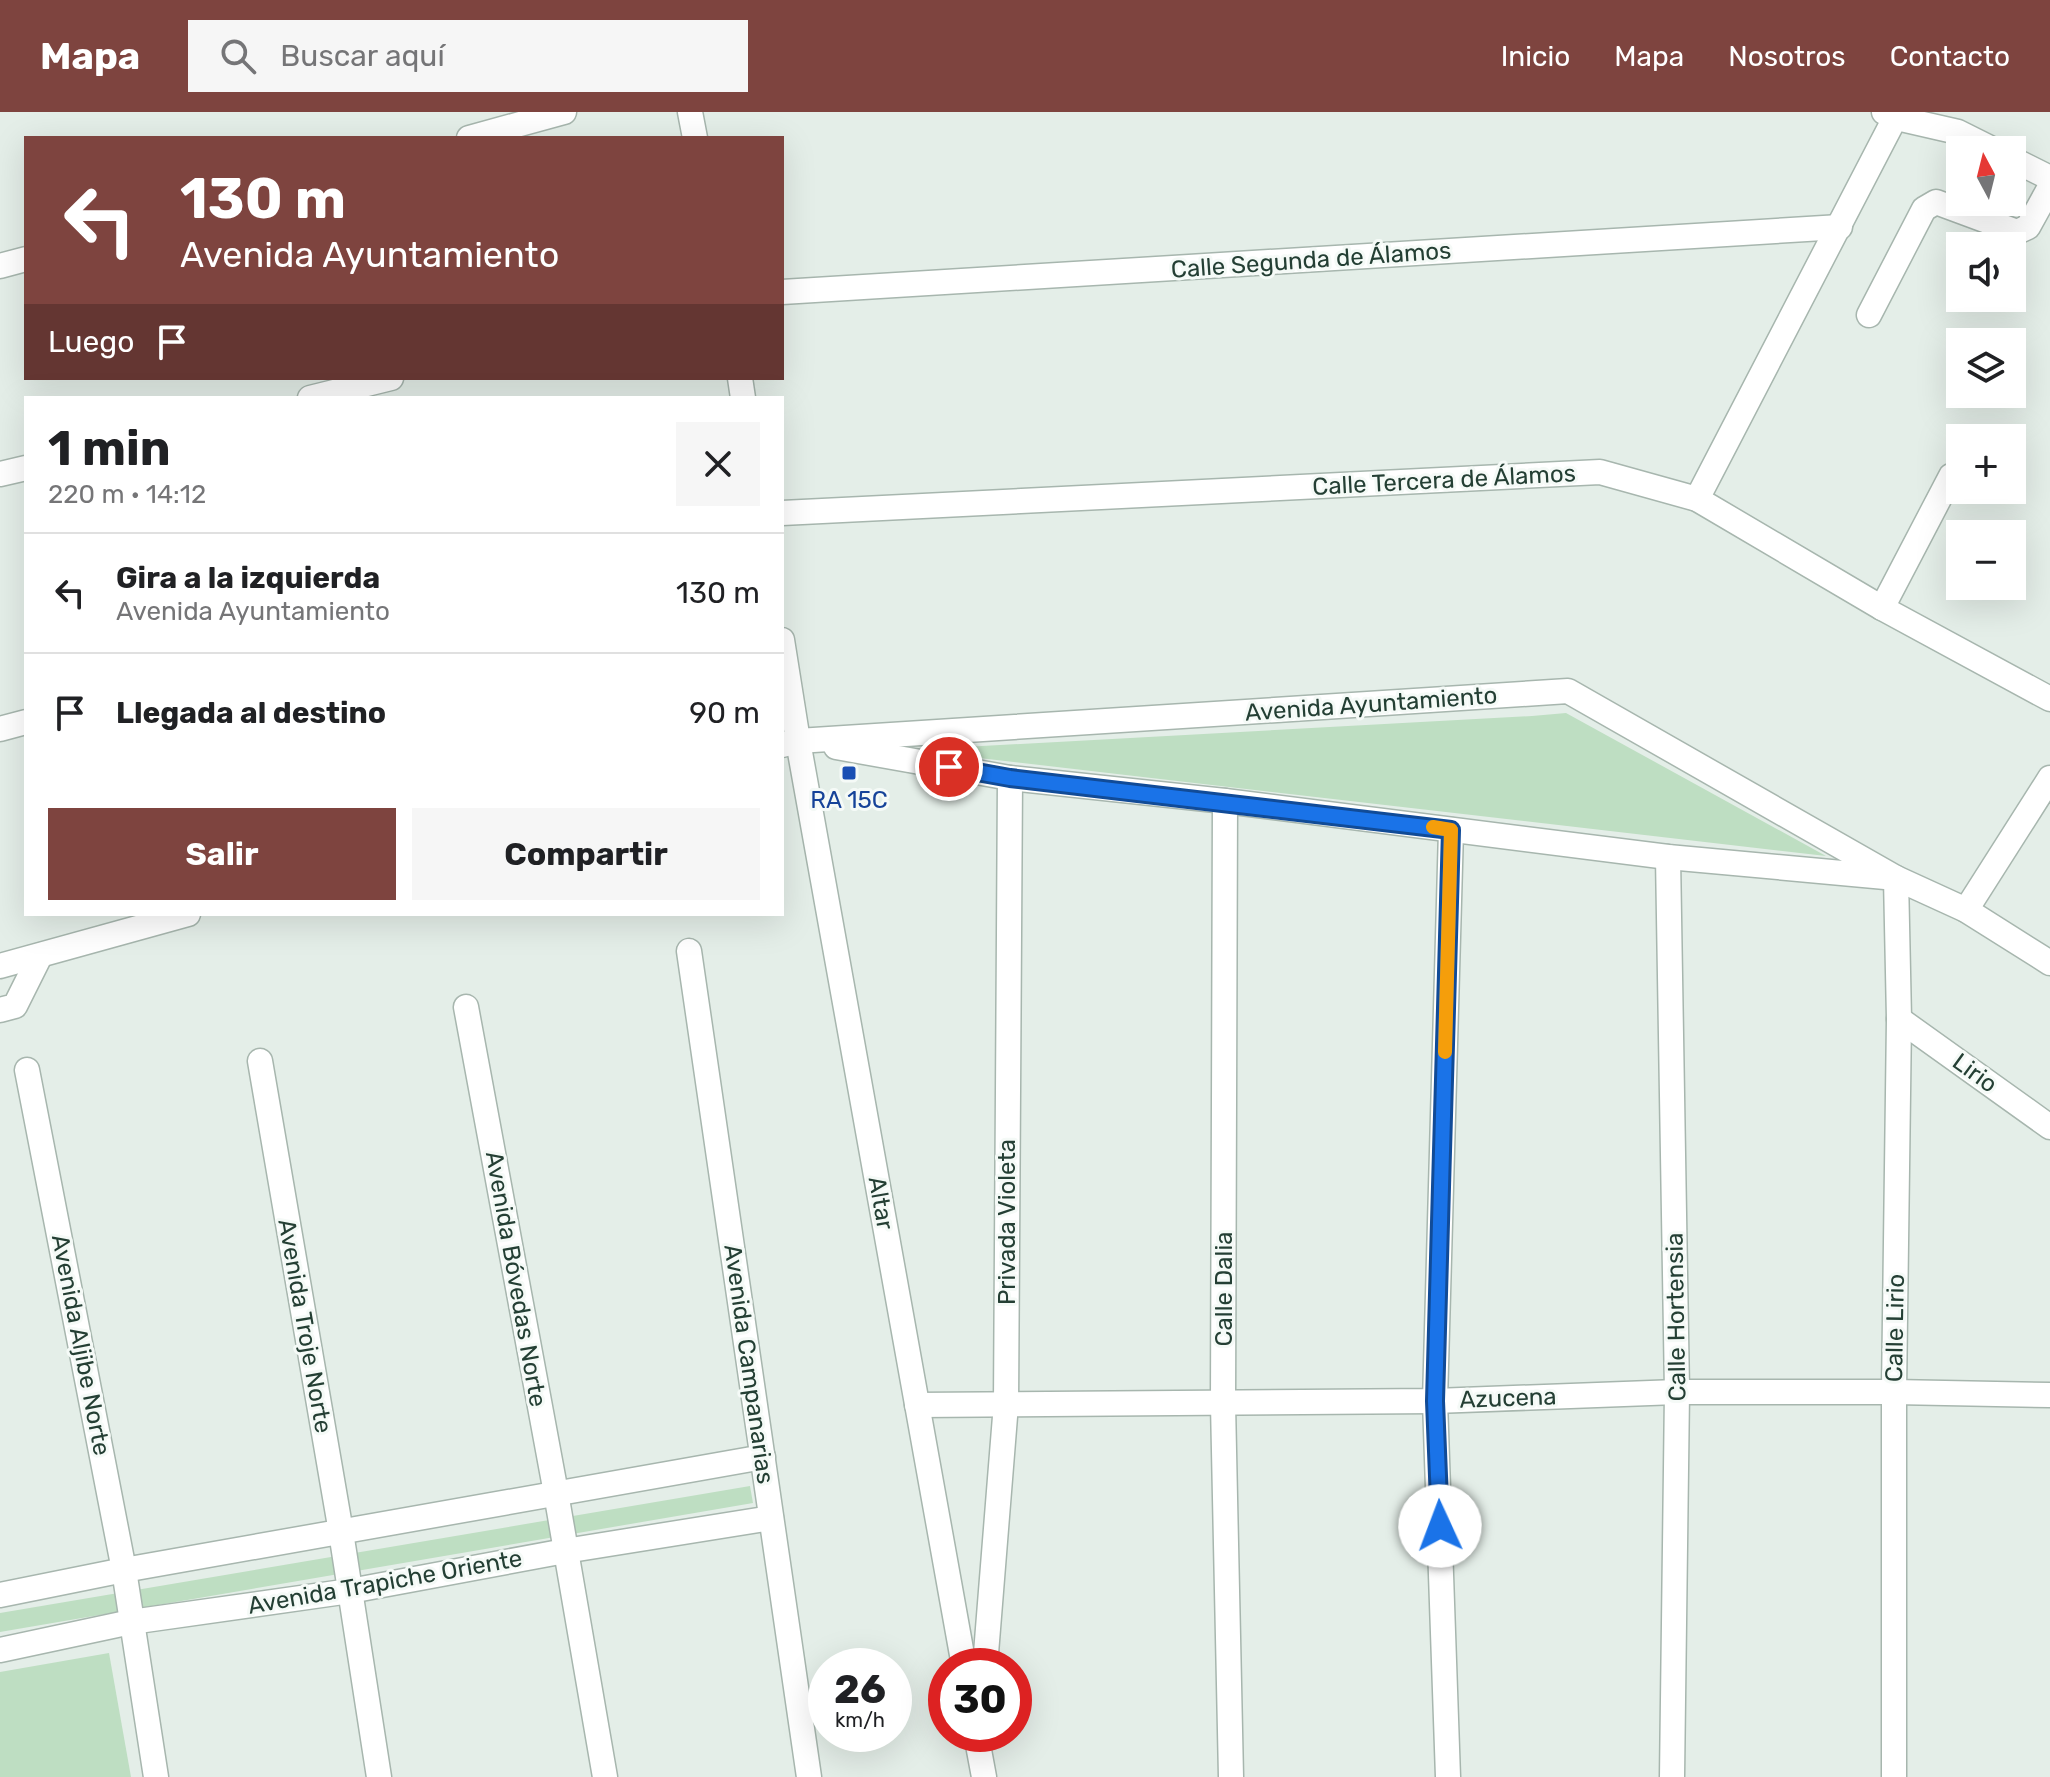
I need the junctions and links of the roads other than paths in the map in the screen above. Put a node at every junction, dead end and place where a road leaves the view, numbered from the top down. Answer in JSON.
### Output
{"nodes":[{"id":1,"x":564,"y":112,"type":"edge"},
{"id":2,"x":690,"y":112,"type":"edge"},
{"id":3,"x":1893,"y":114,"type":"edge"},
{"id":4,"x":476,"y":136,"type":"edge"},
{"id":5,"x":695,"y":136,"type":"edge"},
{"id":6,"x":1966,"y":136,"type":"edge"},
{"id":7,"x":2026,"y":166,"type":"edge"},
{"id":8,"x":2050,"y":178,"type":"edge"},
{"id":9,"x":2050,"y":187,"type":"edge"},
{"id":10,"x":1840,"y":227,"type":"junction"},
{"id":11,"x":24,"y":260,"type":"edge"},
{"id":12,"x":0,"y":266,"type":"edge"},
{"id":13,"x":784,"y":292,"type":"edge"},
{"id":14,"x":1869,"y":315,"type":"dead end"},
{"id":15,"x":383,"y":380,"type":"edge"},
{"id":16,"x":318,"y":396,"type":"edge"},
{"id":17,"x":24,"y":468,"type":"edge"},
{"id":18,"x":0,"y":474,"type":"edge"},
{"id":19,"x":1946,"y":486,"type":"edge"},
{"id":20,"x":1697,"y":499,"type":"junction"},
{"id":21,"x":784,"y":513,"type":"edge"},
{"id":22,"x":1882,"y":608,"type":"junction"},
{"id":23,"x":784,"y":666,"type":"edge"},
{"id":24,"x":2050,"y":699,"type":"edge"},
{"id":25,"x":24,"y":723,"type":"edge"},
{"id":26,"x":0,"y":729,"type":"edge"},
{"id":27,"x":790,"y":743,"type":"edge"},
{"id":28,"x":1010,"y":778,"type":"junction"},
{"id":29,"x":2050,"y":778,"type":"edge"},
{"id":30,"x":1225,"y":801,"type":"junction"},
{"id":31,"x":1451,"y":830,"type":"junction"},
{"id":32,"x":1668,"y":857,"type":"junction"},
{"id":33,"x":1896,"y":878,"type":"junction"},
{"id":34,"x":1966,"y":910,"type":"junction"},
{"id":35,"x":181,"y":916,"type":"edge"},
{"id":36,"x":689,"y":951,"type":"dead end"},
{"id":37,"x":40,"y":956,"type":"junction"},
{"id":38,"x":2050,"y":963,"type":"edge"},
{"id":39,"x":0,"y":966,"type":"edge"},
{"id":40,"x":466,"y":1007,"type":"dead end"},
{"id":41,"x":0,"y":1010,"type":"edge"},
{"id":42,"x":1899,"y":1019,"type":"junction"},
{"id":43,"x":260,"y":1061,"type":"dead end"},
{"id":44,"x":27,"y":1070,"type":"dead end"},
{"id":45,"x":2050,"y":1127,"type":"edge"},
{"id":46,"x":1677,"y":1392,"type":"junction"},
{"id":47,"x":1894,"y":1392,"type":"junction"},
{"id":48,"x":2050,"y":1395,"type":"edge"},
{"id":49,"x":1435,"y":1401,"type":"junction"},
{"id":50,"x":1006,"y":1404,"type":"junction"},
{"id":51,"x":1223,"y":1404,"type":"junction"},
{"id":52,"x":917,"y":1405,"type":"junction"},
{"id":53,"x":763,"y":1457,"type":"junction"},
{"id":54,"x":556,"y":1493,"type":"junction"},
{"id":55,"x":771,"y":1518,"type":"junction"},
{"id":56,"x":341,"y":1532,"type":"junction"},
{"id":57,"x":565,"y":1551,"type":"junction"},
{"id":58,"x":124,"y":1570,"type":"junction"},
{"id":59,"x":350,"y":1591,"type":"junction"},
{"id":60,"x":0,"y":1595,"type":"edge"},
{"id":61,"x":131,"y":1622,"type":"junction"},
{"id":62,"x":961,"y":1648,"type":"edge"},
{"id":63,"x":986,"y":1648,"type":"edge"},
{"id":64,"x":0,"y":1650,"type":"edge"},
{"id":65,"x":980,"y":1752,"type":"edge"},
{"id":66,"x":156,"y":1777,"type":"edge"},
{"id":67,"x":379,"y":1777,"type":"edge"},
{"id":68,"x":605,"y":1777,"type":"edge"},
{"id":69,"x":809,"y":1777,"type":"edge"},
{"id":70,"x":984,"y":1777,"type":"edge"},
{"id":71,"x":1231,"y":1777,"type":"edge"},
{"id":72,"x":1448,"y":1777,"type":"edge"},
{"id":73,"x":1672,"y":1777,"type":"edge"},
{"id":74,"x":1894,"y":1777,"type":"edge"}],
"edges":[{"from":1,"to":4,"type":"street"},
{"from":2,"to":5,"type":"street"},
{"from":3,"to":6,"type":"street"},
{"from":3,"to":10,"type":"street"},
{"from":7,"to":8,"type":"street"},
{"from":9,"to":14,"type":"street"},
{"from":10,"to":13,"type":"street","name":"Calle Segunda de Álamos"},
{"from":10,"to":20,"type":"street"},
{"from":11,"to":12,"type":"street"},
{"from":15,"to":16,"type":"street"},
{"from":17,"to":18,"type":"street"},
{"from":19,"to":22,"type":"street"},
{"from":20,"to":21,"type":"street","name":"Calle Tercera de Álamos"},
{"from":20,"to":22,"type":"street","name":"Calle Tercera de Álamos"},
{"from":22,"to":24,"type":"street","name":"Calle Tercera de Álamos"},
{"from":23,"to":27,"type":"street","name":"Altar"},
{"from":25,"to":26,"type":"street"},
{"from":27,"to":28,"type":"street","name":"Avenida Ayuntamiento"},
{"from":27,"to":33,"type":"street","name":"Avenida Ayuntamiento"},
{"from":27,"to":52,"type":"street","name":"Altar"},
{"from":28,"to":30,"type":"street","name":"Avenida Ayuntamiento"},
{"from":28,"to":50,"type":"street","name":"Privada Violeta"},
{"from":29,"to":34,"type":"street"},
{"from":30,"to":31,"type":"street","name":"Avenida Ayuntamiento"},
{"from":30,"to":51,"type":"street","name":"Calle Dalia"},
{"from":31,"to":32,"type":"street","name":"Avenida Ayuntamiento"},
{"from":31,"to":49,"type":"street"},
{"from":32,"to":33,"type":"street","name":"Avenida Ayuntamiento"},
{"from":32,"to":46,"type":"street","name":"Calle Hortensia"},
{"from":33,"to":34,"type":"street","name":"Avenida Ayuntamiento"},
{"from":33,"to":42,"type":"street","name":"Calle Lirio"},
{"from":34,"to":38,"type":"street","name":"Avenida Ayuntamiento"},
{"from":35,"to":37,"type":"street"},
{"from":36,"to":53,"type":"street","name":"Avenida Campanarias"},
{"from":37,"to":39,"type":"street"},
{"from":37,"to":41,"type":"street"},
{"from":40,"to":54,"type":"street","name":"Avenida Bóvedas Norte"},
{"from":42,"to":45,"type":"street","name":"Lirio"},
{"from":42,"to":47,"type":"street","name":"Calle Lirio"},
{"from":43,"to":56,"type":"street","name":"Avenida Troje Norte"},
{"from":44,"to":58,"type":"street","name":"Avenida Aljibe Norte"},
{"from":46,"to":47,"type":"street","name":"Azucena"},
{"from":46,"to":49,"type":"street","name":"Azucena"},
{"from":46,"to":73,"type":"street","name":"Calle Hortensia"},
{"from":47,"to":48,"type":"street","name":"Azucena"},
{"from":47,"to":74,"type":"street","name":"Calle Lirio"},
{"from":49,"to":51,"type":"street","name":"Azucena"},
{"from":49,"to":72,"type":"street"},
{"from":50,"to":51,"type":"street","name":"Azucena"},
{"from":50,"to":52,"type":"street","name":"Azucena"},
{"from":50,"to":63,"type":"street","name":"Privada Violeta"},
{"from":51,"to":71,"type":"street","name":"Calle Dalia"},
{"from":52,"to":62,"type":"street","name":"Altar"},
{"from":53,"to":54,"type":"street"},
{"from":53,"to":55,"type":"street","name":"Avenida Campanarias"},
{"from":54,"to":56,"type":"street"},
{"from":54,"to":57,"type":"street","name":"Avenida Bóvedas Norte"},
{"from":55,"to":57,"type":"street","name":"Avenida Trapiche Oriente"},
{"from":55,"to":69,"type":"street","name":"Avenida Campanarias"},
{"from":56,"to":58,"type":"street"},
{"from":56,"to":59,"type":"street","name":"Avenida Troje Norte"},
{"from":57,"to":59,"type":"street","name":"Avenida Trapiche Oriente"},
{"from":57,"to":68,"type":"street","name":"Avenida Bóvedas Norte"},
{"from":58,"to":60,"type":"street"},
{"from":58,"to":61,"type":"street","name":"Avenida Aljibe Norte"},
{"from":59,"to":61,"type":"street","name":"Avenida Trapiche Oriente"},
{"from":59,"to":67,"type":"street","name":"Avenida Troje Norte"},
{"from":61,"to":64,"type":"street","name":"Avenida Trapiche Oriente"},
{"from":61,"to":66,"type":"street","name":"Avenida Aljibe Norte"},
{"from":65,"to":70,"type":"street"}]}
